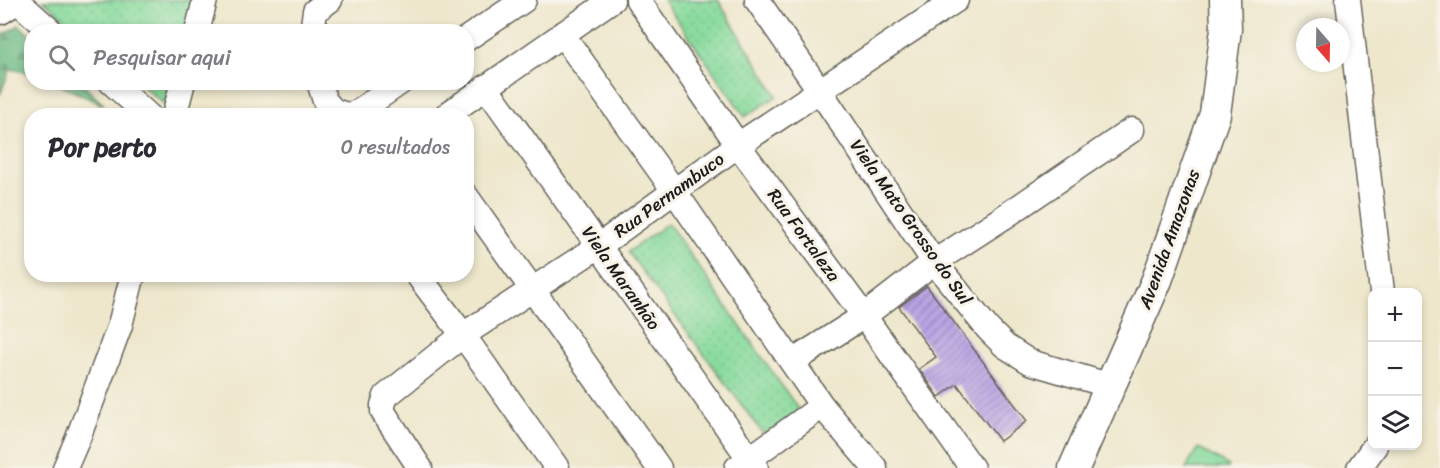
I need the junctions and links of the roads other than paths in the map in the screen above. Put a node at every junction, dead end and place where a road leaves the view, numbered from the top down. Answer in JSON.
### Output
{"nodes":[{"id":1,"x":15,"y":0,"type":"edge"},
{"id":2,"x":205,"y":0,"type":"edge"},
{"id":3,"x":524,"y":0,"type":"edge"},
{"id":4,"x":612,"y":0,"type":"edge"},
{"id":5,"x":638,"y":0,"type":"edge"},
{"id":6,"x":757,"y":0,"type":"edge"},
{"id":7,"x":956,"y":0,"type":"edge"},
{"id":8,"x":1225,"y":0,"type":"edge"},
{"id":9,"x":1348,"y":0,"type":"edge"},
{"id":10,"x":0,"y":9,"type":"edge"},
{"id":11,"x":43,"y":24,"type":"edge"},
{"id":12,"x":198,"y":24,"type":"edge"},
{"id":13,"x":474,"y":34,"type":"edge"},
{"id":14,"x":562,"y":34,"type":"junction"},
{"id":15,"x":486,"y":87,"type":"junction"},
{"id":16,"x":120,"y":90,"type":"edge"},
{"id":17,"x":181,"y":90,"type":"edge"},
{"id":18,"x":322,"y":90,"type":"edge"},
{"id":19,"x":389,"y":90,"type":"edge"},
{"id":20,"x":820,"y":91,"type":"junction"},
{"id":21,"x":140,"y":108,"type":"edge"},
{"id":22,"x":176,"y":108,"type":"edge"},
{"id":23,"x":331,"y":108,"type":"edge"},
{"id":24,"x":362,"y":108,"type":"edge"},
{"id":25,"x":456,"y":108,"type":"edge"},
{"id":26,"x":1132,"y":130,"type":"dead end"},
{"id":27,"x":738,"y":145,"type":"junction"},
{"id":28,"x":675,"y":192,"type":"junction"},
{"id":29,"x":474,"y":207,"type":"edge"},
{"id":30,"x":599,"y":246,"type":"junction"},
{"id":31,"x":934,"y":262,"type":"junction"},
{"id":32,"x":131,"y":282,"type":"edge"},
{"id":33,"x":423,"y":282,"type":"edge"},
{"id":34,"x":1382,"y":288,"type":"edge"},
{"id":35,"x":533,"y":289,"type":"junction"},
{"id":36,"x":864,"y":316,"type":"junction"},
{"id":37,"x":463,"y":335,"type":"junction"},
{"id":38,"x":792,"y":362,"type":"junction"},
{"id":39,"x":1111,"y":386,"type":"junction"},
{"id":40,"x":822,"y":406,"type":"junction"},
{"id":41,"x":1372,"y":450,"type":"edge"},
{"id":42,"x":747,"y":465,"type":"edge"},
{"id":43,"x":65,"y":468,"type":"edge"},
{"id":44,"x":420,"y":468,"type":"edge"},
{"id":45,"x":557,"y":468,"type":"edge"},
{"id":46,"x":659,"y":468,"type":"edge"},
{"id":47,"x":875,"y":468,"type":"edge"},
{"id":48,"x":972,"y":468,"type":"edge"},
{"id":49,"x":1074,"y":468,"type":"edge"},
{"id":50,"x":1359,"y":468,"type":"edge"}],
"edges":[{"from":1,"to":10,"type":"street"},
{"from":1,"to":11,"type":"street"},
{"from":2,"to":12,"type":"street"},
{"from":3,"to":13,"type":"street"},
{"from":4,"to":14,"type":"street"},
{"from":5,"to":27,"type":"street","name":"Rua Fortaleza"},
{"from":6,"to":20,"type":"street","name":"Viela Mato Grosso do Sul"},
{"from":7,"to":20,"type":"street","name":"Rua Pernambuco"},
{"from":8,"to":39,"type":"street","name":"Avenida Amazonas"},
{"from":9,"to":34,"type":"street"},
{"from":14,"to":15,"type":"street"},
{"from":14,"to":28,"type":"street"},
{"from":15,"to":25,"type":"street"},
{"from":15,"to":30,"type":"street","name":"Viela Maranhão"},
{"from":16,"to":21,"type":"street"},
{"from":17,"to":22,"type":"street"},
{"from":18,"to":23,"type":"street"},
{"from":19,"to":24,"type":"street"},
{"from":20,"to":27,"type":"street","name":"Rua Pernambuco"},
{"from":20,"to":31,"type":"street","name":"Viela Mato Grosso do Sul"},
{"from":26,"to":31,"type":"street"},
{"from":27,"to":28,"type":"street","name":"Rua Pernambuco"},
{"from":27,"to":36,"type":"street","name":"Rua Fortaleza"},
{"from":28,"to":30,"type":"street","name":"Rua Pernambuco"},
{"from":28,"to":38,"type":"street"},
{"from":29,"to":35,"type":"street"},
{"from":30,"to":35,"type":"street","name":"Rua Pernambuco"},
{"from":30,"to":42,"type":"street","name":"Viela Maranhão"},
{"from":31,"to":36,"type":"street"},
{"from":31,"to":39,"type":"street","name":"Viela Mato Grosso do Sul"},
{"from":32,"to":43,"type":"street"},
{"from":33,"to":37,"type":"street"},
{"from":35,"to":37,"type":"street","name":"Rua Pernambuco"},
{"from":35,"to":46,"type":"street"},
{"from":36,"to":38,"type":"street"},
{"from":36,"to":48,"type":"street","name":"Rua Fortaleza"},
{"from":37,"to":44,"type":"street","name":"Rua Pernambuco"},
{"from":37,"to":45,"type":"street"},
{"from":38,"to":40,"type":"street"},
{"from":39,"to":49,"type":"street","name":"Avenida Amazonas"},
{"from":40,"to":42,"type":"street"},
{"from":40,"to":47,"type":"street"},
{"from":41,"to":50,"type":"street"}]}
